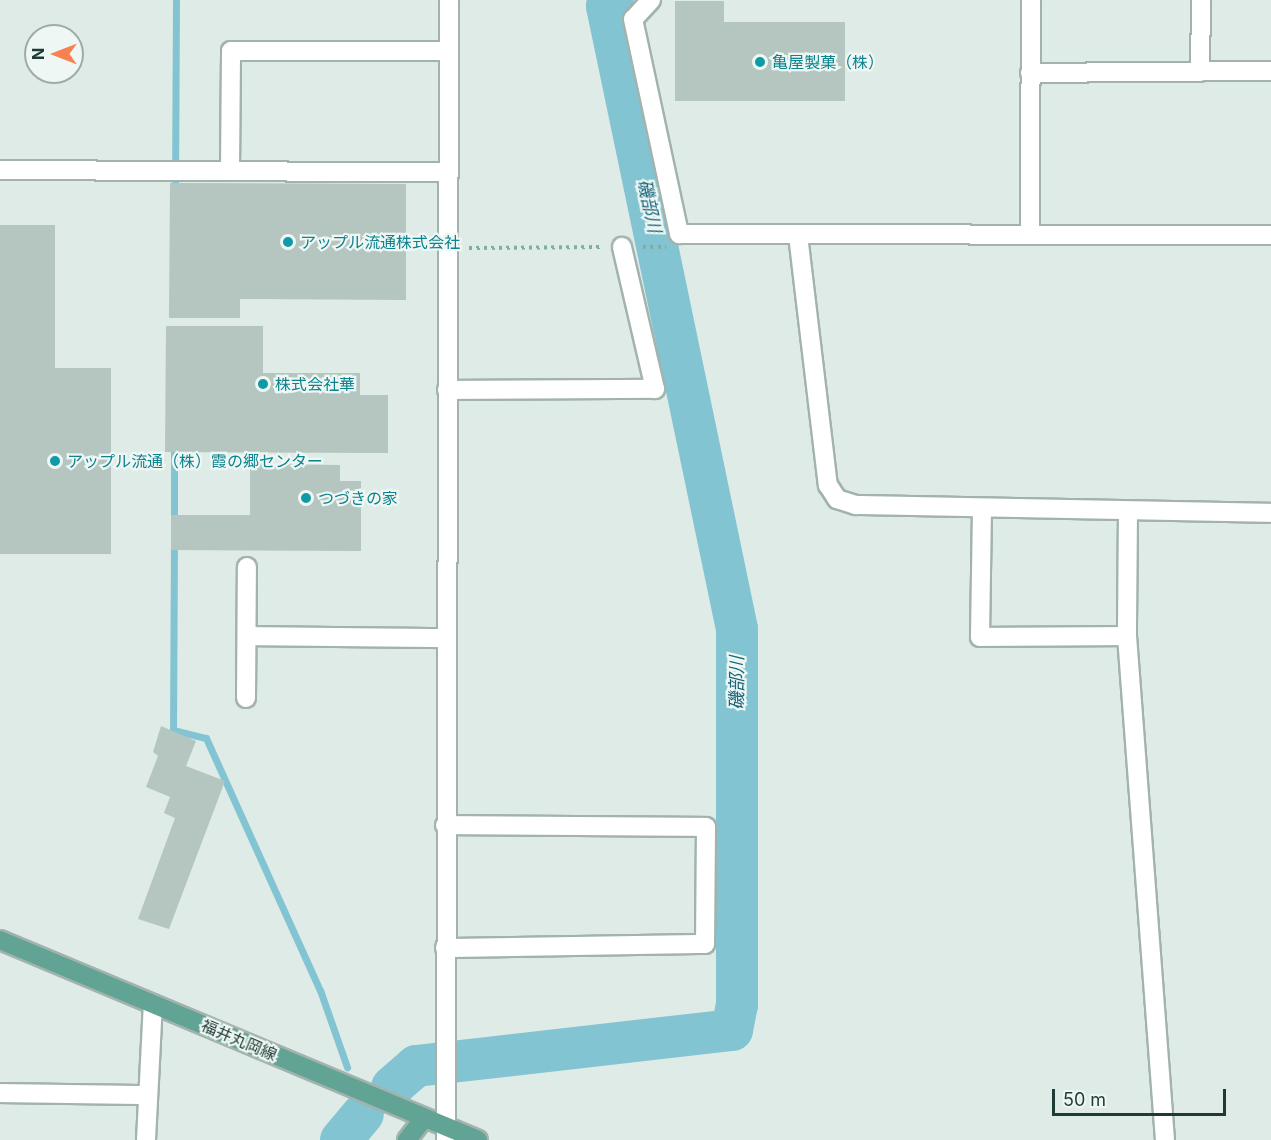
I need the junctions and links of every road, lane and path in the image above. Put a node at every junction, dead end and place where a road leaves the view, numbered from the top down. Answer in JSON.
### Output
{"nodes":[{"id":1,"x":449,"y":0,"type":"edge"},
{"id":2,"x":651,"y":0,"type":"edge"},
{"id":3,"x":1031,"y":0,"type":"edge"},
{"id":4,"x":1201,"y":0,"type":"edge"},
{"id":5,"x":448,"y":51,"type":"junction"},
{"id":6,"x":1271,"y":71,"type":"edge"},
{"id":7,"x":1200,"y":72,"type":"junction"},
{"id":8,"x":1030,"y":73,"type":"junction"},
{"id":9,"x":230,"y":169,"type":"junction"},
{"id":10,"x":0,"y":170,"type":"edge"},
{"id":11,"x":448,"y":172,"type":"junction"},
{"id":12,"x":679,"y":234,"type":"junction"},
{"id":13,"x":798,"y":235,"type":"junction"},
{"id":14,"x":1030,"y":235,"type":"junction"},
{"id":15,"x":1271,"y":235,"type":"edge"},
{"id":16,"x":622,"y":247,"type":"junction"},
{"id":17,"x":447,"y":248,"type":"junction"},
{"id":18,"x":447,"y":390,"type":"junction"},
{"id":19,"x":982,"y":509,"type":"junction"},
{"id":20,"x":1128,"y":512,"type":"junction"},
{"id":21,"x":1271,"y":513,"type":"edge"},
{"id":22,"x":247,"y":567,"type":"dead end"},
{"id":23,"x":248,"y":636,"type":"junction"},
{"id":24,"x":1127,"y":636,"type":"junction"},
{"id":25,"x":446,"y":638,"type":"junction"},
{"id":26,"x":246,"y":698,"type":"dead end"},
{"id":27,"x":445,"y":825,"type":"junction"},
{"id":28,"x":0,"y":940,"type":"edge"},
{"id":29,"x":445,"y":948,"type":"junction"},
{"id":30,"x":153,"y":1004,"type":"junction"},
{"id":31,"x":0,"y":1093,"type":"edge"},
{"id":32,"x":148,"y":1095,"type":"junction"},
{"id":33,"x":424,"y":1118,"type":"junction"},
{"id":34,"x":446,"y":1133,"type":"edge"},
{"id":35,"x":146,"y":1140,"type":"edge"},
{"id":36,"x":407,"y":1140,"type":"edge"},
{"id":37,"x":478,"y":1140,"type":"edge"},
{"id":38,"x":1165,"y":1140,"type":"edge"}],
"edges":[{"from":1,"to":5,"type":"street"},
{"from":2,"to":12,"type":"street"},
{"from":3,"to":8,"type":"street"},
{"from":4,"to":7,"type":"street"},
{"from":5,"to":9,"type":"street"},
{"from":5,"to":11,"type":"street"},
{"from":6,"to":7,"type":"street"},
{"from":7,"to":8,"type":"street"},
{"from":8,"to":14,"type":"street"},
{"from":9,"to":10,"type":"street"},
{"from":9,"to":11,"type":"street"},
{"from":11,"to":17,"type":"street"},
{"from":12,"to":13,"type":"street"},
{"from":12,"to":16,"type":"path"},
{"from":13,"to":14,"type":"street"},
{"from":13,"to":19,"type":"street"},
{"from":14,"to":15,"type":"street"},
{"from":16,"to":17,"type":"path"},
{"from":16,"to":18,"type":"street"},
{"from":17,"to":18,"type":"street"},
{"from":18,"to":25,"type":"street"},
{"from":19,"to":20,"type":"street"},
{"from":19,"to":24,"type":"street"},
{"from":20,"to":21,"type":"street"},
{"from":20,"to":24,"type":"street"},
{"from":22,"to":23,"type":"street"},
{"from":23,"to":25,"type":"street"},
{"from":23,"to":26,"type":"street"},
{"from":24,"to":38,"type":"street"},
{"from":25,"to":27,"type":"street"},
{"from":27,"to":29,"type":"street"},
{"from":27,"to":29,"type":"street"},
{"from":28,"to":30,"type":"main road","name":"福井丸岡線"},
{"from":29,"to":34,"type":"street"},
{"from":30,"to":32,"type":"street"},
{"from":30,"to":33,"type":"main road","name":"福井丸岡線"},
{"from":31,"to":32,"type":"street"},
{"from":32,"to":35,"type":"street"},
{"from":33,"to":34,"type":"main road","name":"福井丸岡線"},
{"from":33,"to":36,"type":"main road"},
{"from":34,"to":37,"type":"main road","name":"福井丸岡線"}]}
